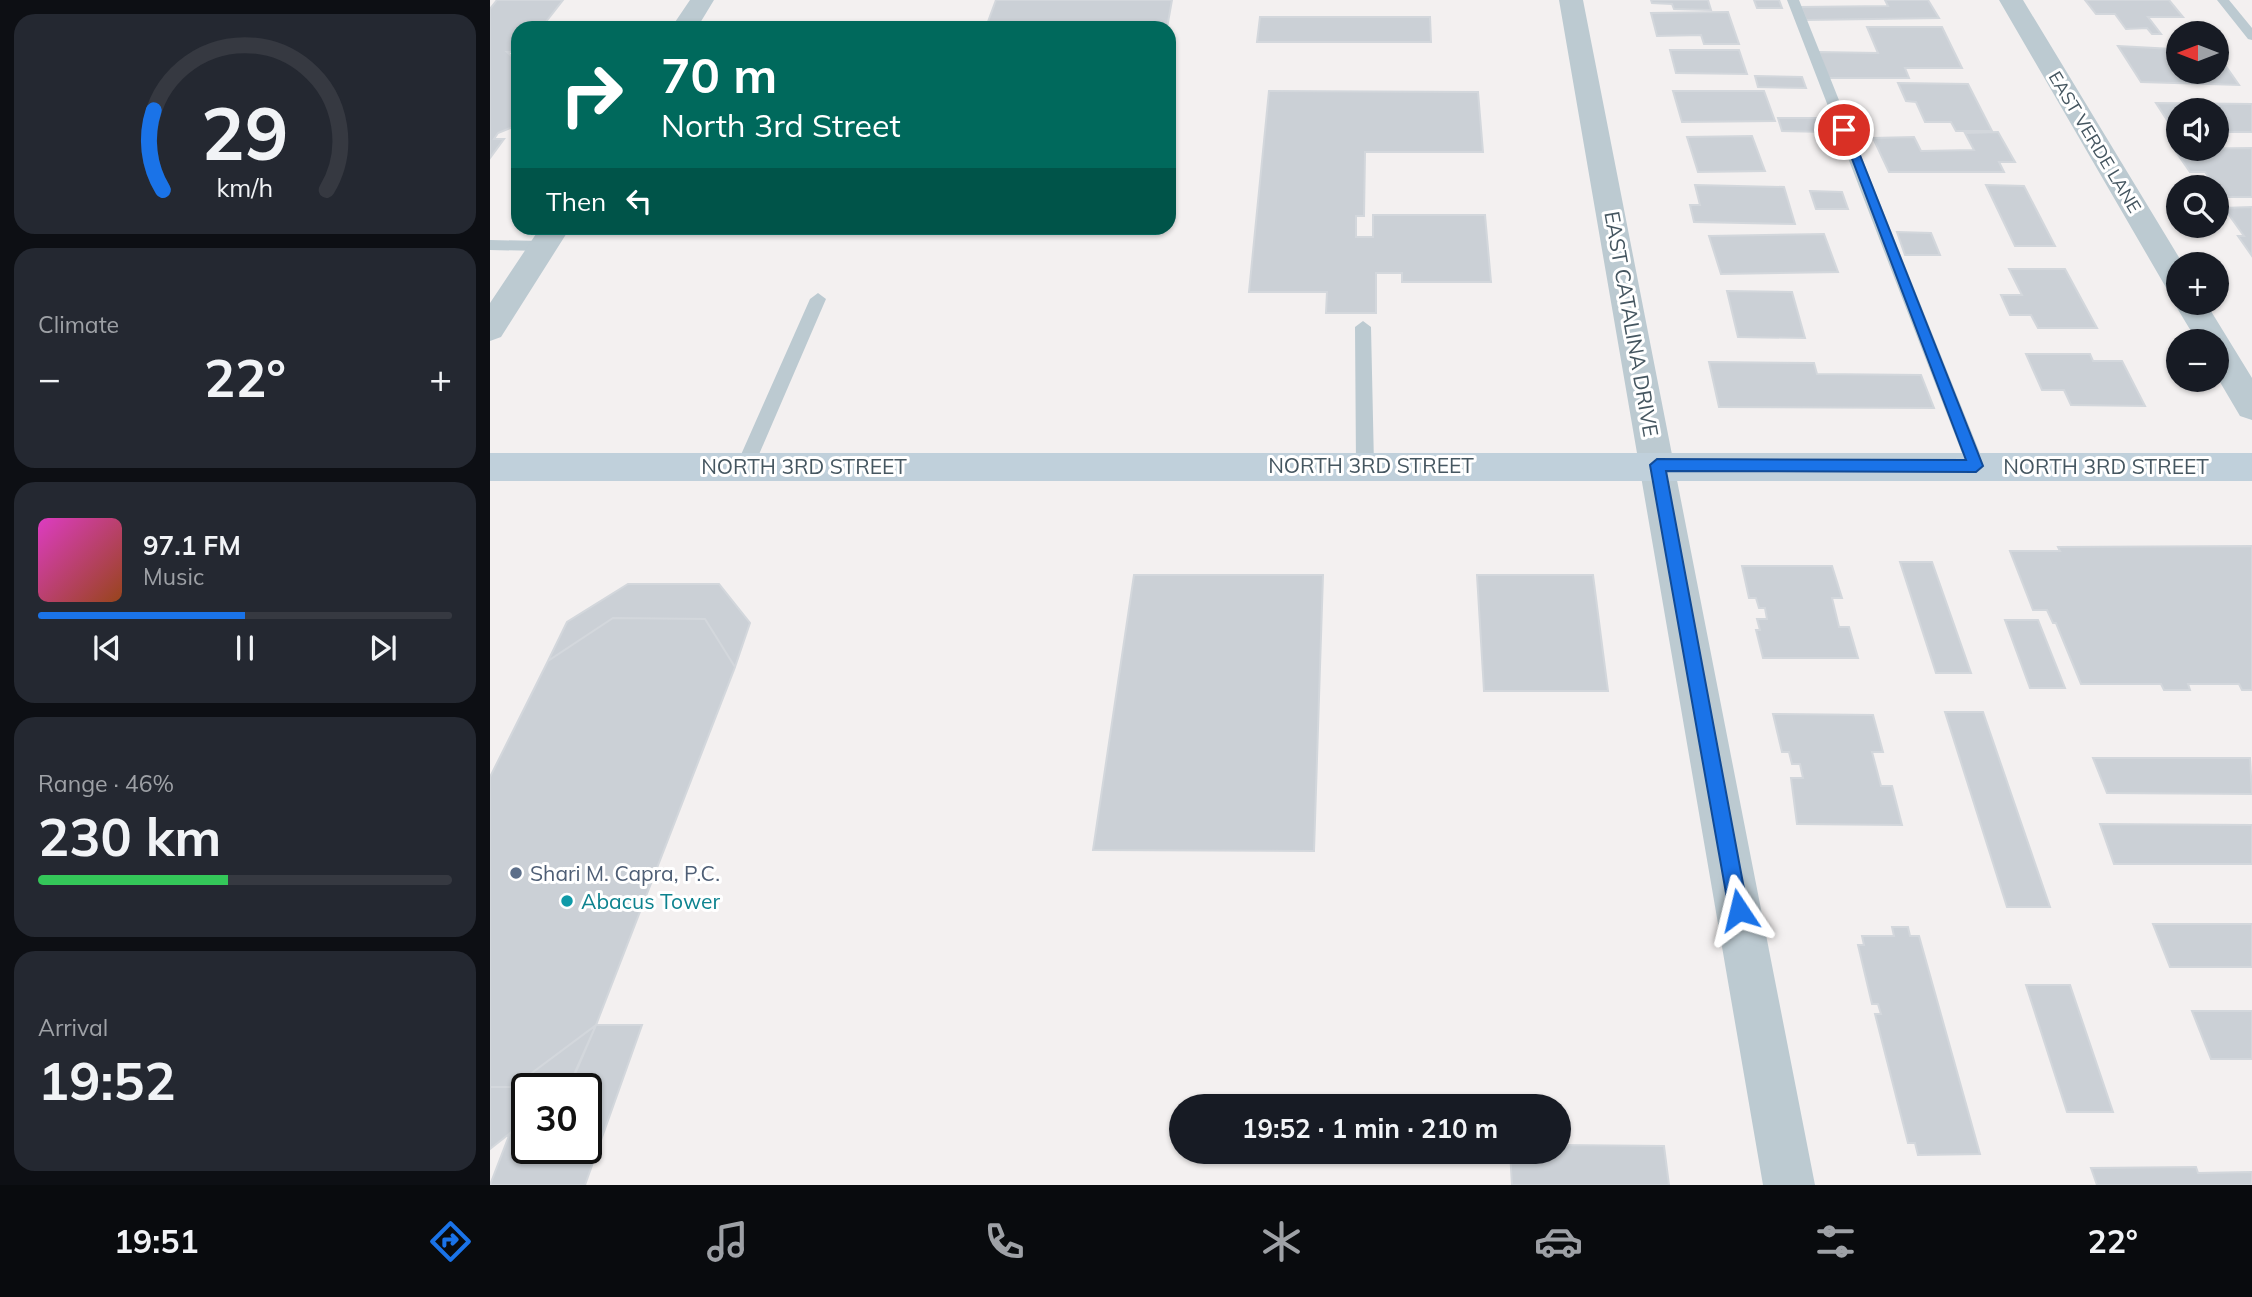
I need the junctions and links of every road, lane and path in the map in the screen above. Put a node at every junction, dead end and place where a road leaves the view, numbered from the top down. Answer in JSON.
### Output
{"nodes":[{"id":1,"x":702,"y":0,"type":"edge"},
{"id":2,"x":1571,"y":0,"type":"edge"},
{"id":3,"x":1793,"y":0,"type":"edge"},
{"id":4,"x":2011,"y":0,"type":"edge"},
{"id":5,"x":2223,"y":0,"type":"edge"},
{"id":6,"x":688,"y":21,"type":"edge"},
{"id":7,"x":2252,"y":36,"type":"edge"},
{"id":8,"x":549,"y":237,"type":"edge"},
{"id":9,"x":490,"y":245,"type":"edge"},
{"id":10,"x":2166,"y":262,"type":"edge"},
{"id":11,"x":818,"y":299,"type":"dead end"},
{"id":12,"x":1363,"y":327,"type":"dead end"},
{"id":13,"x":490,"y":329,"type":"edge"},
{"id":14,"x":2229,"y":368,"type":"edge"},
{"id":15,"x":2252,"y":407,"type":"edge"},
{"id":16,"x":1365,"y":465,"type":"junction"},
{"id":17,"x":1657,"y":465,"type":"junction"},
{"id":18,"x":745,"y":466,"type":"junction"},
{"id":19,"x":1976,"y":466,"type":"junction"},
{"id":20,"x":490,"y":467,"type":"edge"},
{"id":21,"x":2252,"y":467,"type":"edge"},
{"id":22,"x":1789,"y":1185,"type":"edge"}],
"edges":[{"from":1,"to":6,"type":"street"},
{"from":2,"to":17,"type":"street","name":"EAST CATALINA DRIVE"},
{"from":3,"to":19,"type":"lane"},
{"from":4,"to":10,"type":"street","name":"EAST VERDE LANE"},
{"from":5,"to":7,"type":"lane"},
{"from":8,"to":9,"type":"lane"},
{"from":8,"to":13,"type":"street"},
{"from":11,"to":18,"type":"lane"},
{"from":12,"to":16,"type":"lane"},
{"from":14,"to":15,"type":"street"},
{"from":16,"to":17,"type":"street","name":"NORTH 3RD STREET"},
{"from":16,"to":18,"type":"street","name":"NORTH 3RD STREET"},
{"from":17,"to":19,"type":"street","name":"NORTH 3RD STREET"},
{"from":17,"to":22,"type":"street","name":"EAST CATALINA DRIVE"},
{"from":18,"to":20,"type":"street","name":"NORTH 3RD STREET"},
{"from":19,"to":21,"type":"street","name":"NORTH 3RD STREET"}]}
